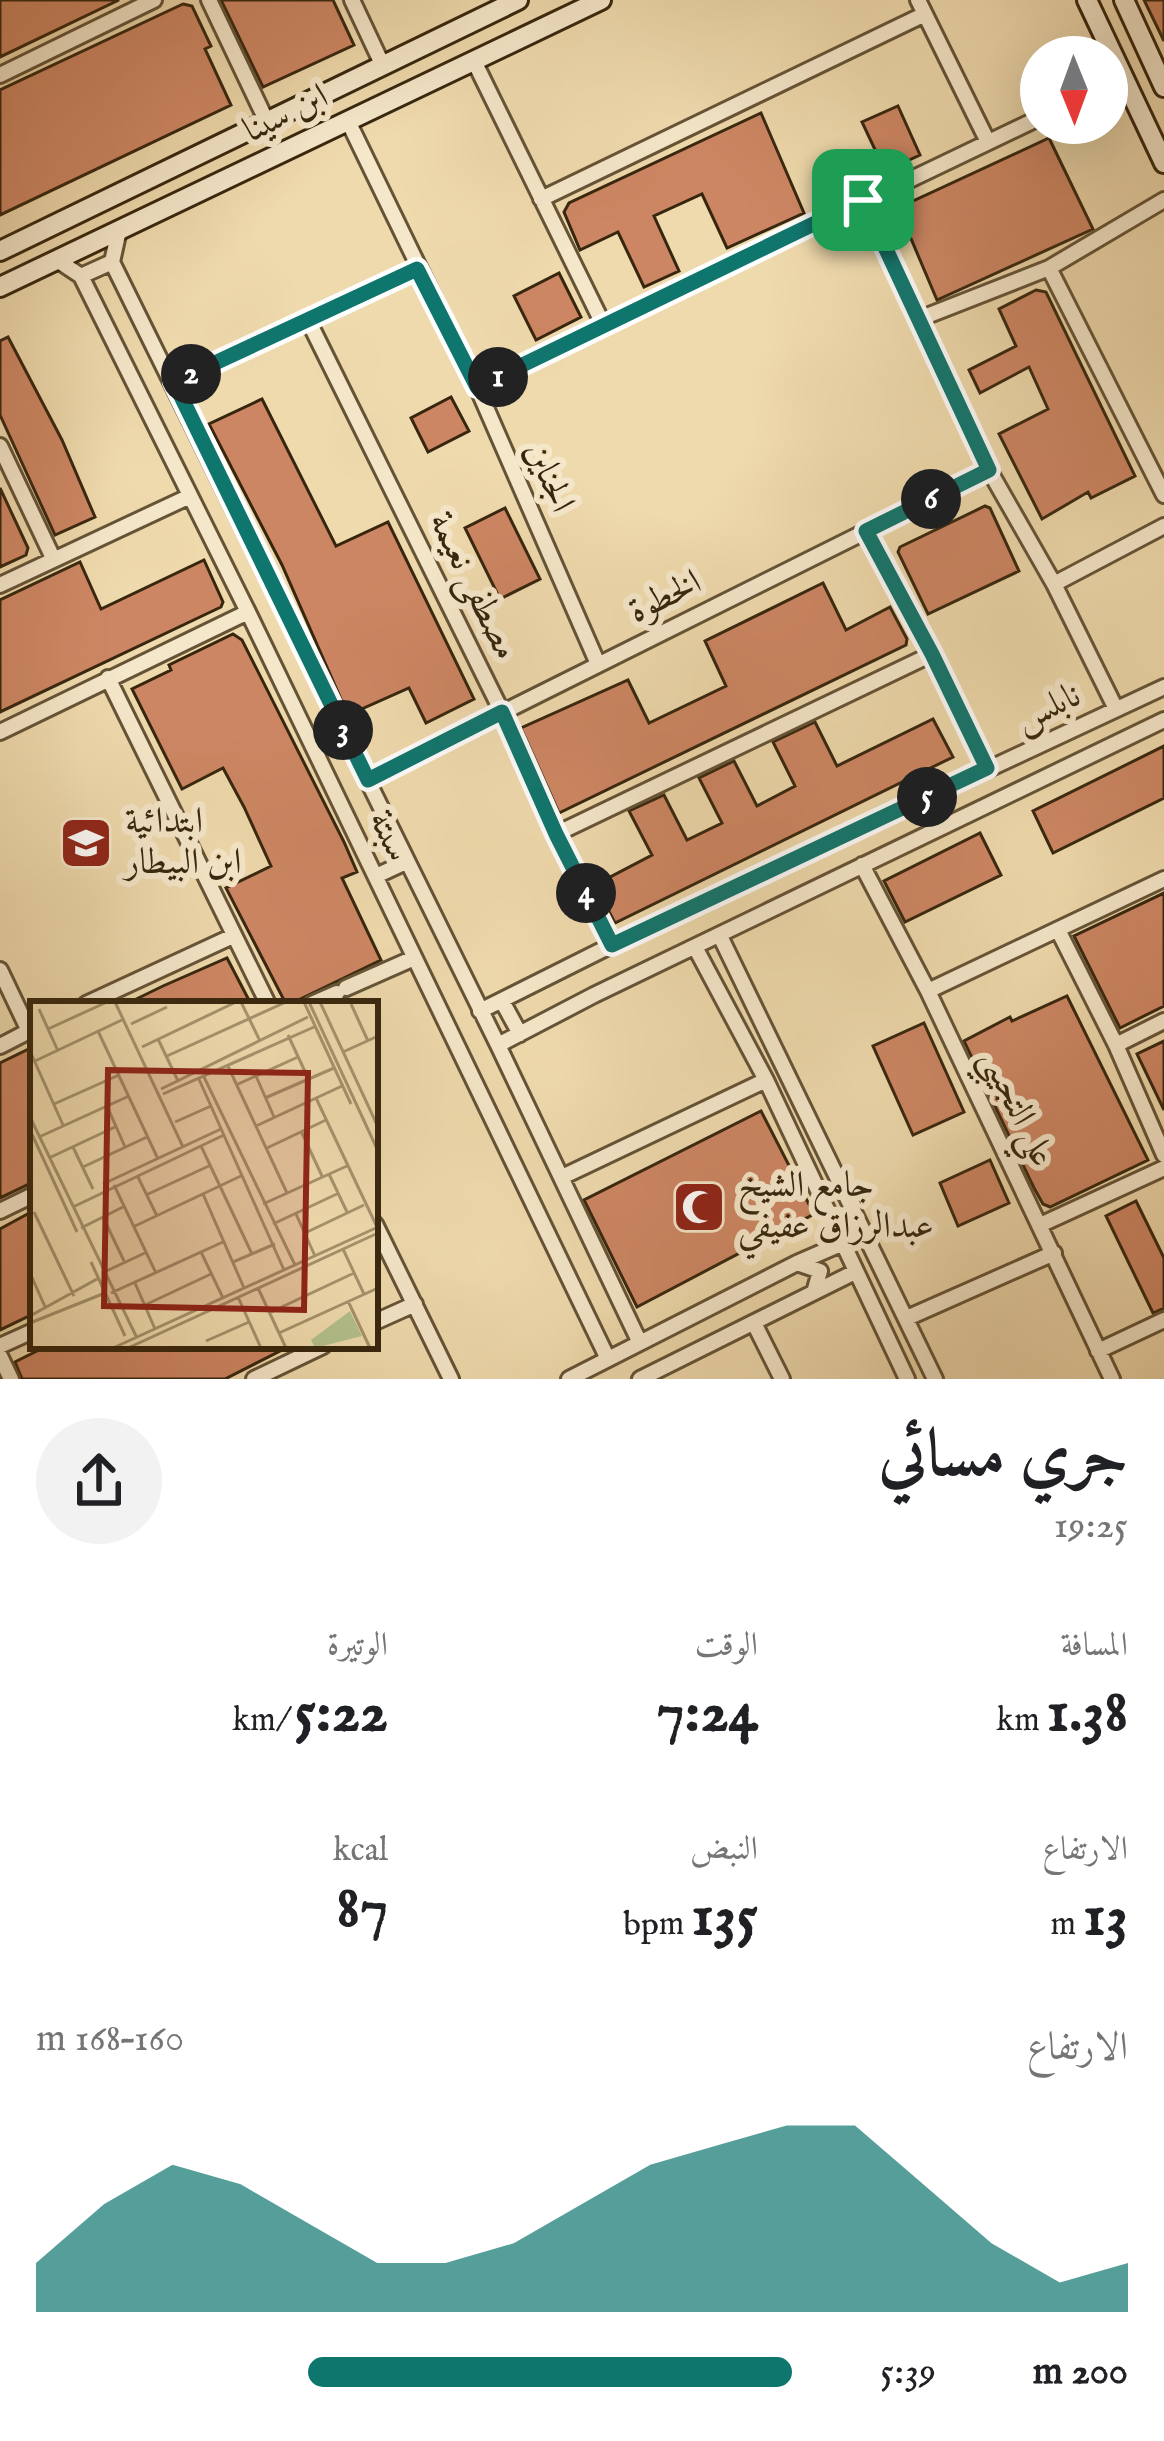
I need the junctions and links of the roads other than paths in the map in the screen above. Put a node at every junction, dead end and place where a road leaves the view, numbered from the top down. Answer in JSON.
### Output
{"nodes":[{"id":1,"x":154,"y":0,"type":"edge"},
{"id":2,"x":209,"y":0,"type":"edge"},
{"id":3,"x":352,"y":0,"type":"edge"},
{"id":4,"x":518,"y":0,"type":"edge"},
{"id":5,"x":601,"y":0,"type":"edge"},
{"id":6,"x":1087,"y":0,"type":"edge"},
{"id":7,"x":1124,"y":0,"type":"edge"},
{"id":8,"x":921,"y":7,"type":"edge"},
{"id":9,"x":1104,"y":36,"type":"edge"},
{"id":10,"x":474,"y":61,"type":"junction"},
{"id":11,"x":383,"y":66,"type":"junction"},
{"id":12,"x":0,"y":75,"type":"edge"},
{"id":13,"x":1163,"y":81,"type":"edge"},
{"id":14,"x":1128,"y":85,"type":"edge"},
{"id":15,"x":348,"y":121,"type":"junction"},
{"id":16,"x":267,"y":122,"type":"junction"},
{"id":17,"x":1020,"y":126,"type":"edge"},
{"id":18,"x":987,"y":140,"type":"junction"},
{"id":19,"x":1164,"y":163,"type":"edge"},
{"id":20,"x":542,"y":200,"type":"junction"},
{"id":21,"x":863,"y":200,"type":"junction"},
{"id":22,"x":1164,"y":200,"type":"edge"},
{"id":23,"x":119,"y":230,"type":"junction"},
{"id":24,"x":0,"y":250,"type":"edge"},
{"id":25,"x":57,"y":260,"type":"junction"},
{"id":26,"x":112,"y":262,"type":"junction"},
{"id":27,"x":1048,"y":268,"type":"junction"},
{"id":28,"x":417,"y":269,"type":"junction"},
{"id":29,"x":81,"y":276,"type":"junction"},
{"id":30,"x":0,"y":287,"type":"edge"},
{"id":31,"x":919,"y":319,"type":"junction"},
{"id":32,"x":308,"y":320,"type":"junction"},
{"id":33,"x":604,"y":326,"type":"junction"},
{"id":34,"x":174,"y":382,"type":"junction"},
{"id":35,"x":477,"y":387,"type":"junction"},
{"id":36,"x":0,"y":447,"type":"edge"},
{"id":37,"x":989,"y":470,"type":"junction"},
{"id":38,"x":1164,"y":495,"type":"edge"},
{"id":39,"x":190,"y":496,"type":"junction"},
{"id":40,"x":1164,"y":526,"type":"edge"},
{"id":41,"x":866,"y":531,"type":"junction"},
{"id":42,"x":53,"y":558,"type":"junction"},
{"id":43,"x":1054,"y":584,"type":"junction"},
{"id":44,"x":0,"y":585,"type":"edge"},
{"id":45,"x":248,"y":612,"type":"junction"},
{"id":46,"x":932,"y":654,"type":"junction"},
{"id":47,"x":598,"y":664,"type":"junction"},
{"id":48,"x":108,"y":678,"type":"junction"},
{"id":49,"x":1164,"y":686,"type":"edge"},
{"id":50,"x":1115,"y":710,"type":"junction"},
{"id":51,"x":502,"y":712,"type":"junction"},
{"id":52,"x":1164,"y":720,"type":"edge"},
{"id":53,"x":0,"y":732,"type":"edge"},
{"id":54,"x":987,"y":768,"type":"junction"},
{"id":55,"x":368,"y":780,"type":"junction"},
{"id":56,"x":556,"y":834,"type":"junction"},
{"id":57,"x":406,"y":862,"type":"junction"},
{"id":58,"x":862,"y":865,"type":"junction"},
{"id":59,"x":376,"y":876,"type":"junction"},
{"id":60,"x":413,"y":878,"type":"junction"},
{"id":61,"x":1164,"y":879,"type":"edge"},
{"id":62,"x":383,"y":892,"type":"junction"},
{"id":63,"x":1058,"y":930,"type":"junction"},
{"id":64,"x":232,"y":936,"type":"junction"},
{"id":65,"x":720,"y":936,"type":"junction"},
{"id":66,"x":612,"y":945,"type":"junction"},
{"id":67,"x":695,"y":947,"type":"junction"},
{"id":68,"x":730,"y":956,"type":"junction"},
{"id":69,"x":414,"y":958,"type":"junction"},
{"id":70,"x":707,"y":969,"type":"junction"},
{"id":71,"x":0,"y":970,"type":"edge"},
{"id":72,"x":928,"y":991,"type":"junction"},
{"id":73,"x":92,"y":1001,"type":"edge"},
{"id":74,"x":266,"y":1001,"type":"edge"},
{"id":75,"x":319,"y":1001,"type":"edge"},
{"id":76,"x":502,"y":1001,"type":"junction"},
{"id":77,"x":480,"y":1011,"type":"junction"},
{"id":78,"x":1164,"y":1022,"type":"edge"},
{"id":79,"x":30,"y":1028,"type":"edge"},
{"id":80,"x":30,"y":1031,"type":"edge"},
{"id":81,"x":520,"y":1034,"type":"junction"},
{"id":82,"x":0,"y":1046,"type":"edge"},
{"id":83,"x":498,"y":1046,"type":"junction"},
{"id":84,"x":1116,"y":1046,"type":"junction"},
{"id":85,"x":766,"y":1080,"type":"junction"},
{"id":86,"x":1164,"y":1155,"type":"edge"},
{"id":87,"x":1164,"y":1168,"type":"edge"},
{"id":88,"x":562,"y":1177,"type":"junction"},
{"id":89,"x":30,"y":1196,"type":"edge"},
{"id":90,"x":0,"y":1210,"type":"edge"},
{"id":91,"x":1040,"y":1225,"type":"junction"},
{"id":92,"x":378,"y":1230,"type":"edge"},
{"id":93,"x":843,"y":1243,"type":"junction"},
{"id":94,"x":1054,"y":1253,"type":"junction"},
{"id":95,"x":797,"y":1263,"type":"junction"},
{"id":96,"x":856,"y":1272,"type":"junction"},
{"id":97,"x":815,"y":1289,"type":"junction"},
{"id":98,"x":415,"y":1304,"type":"junction"},
{"id":99,"x":907,"y":1318,"type":"junction"},
{"id":100,"x":1164,"y":1320,"type":"edge"},
{"id":101,"x":378,"y":1321,"type":"edge"},
{"id":102,"x":754,"y":1323,"type":"junction"},
{"id":103,"x":30,"y":1331,"type":"edge"},
{"id":104,"x":640,"y":1343,"type":"junction"},
{"id":105,"x":0,"y":1346,"type":"edge"},
{"id":106,"x":302,"y":1350,"type":"edge"},
{"id":107,"x":1098,"y":1352,"type":"junction"},
{"id":108,"x":0,"y":1356,"type":"edge"},
{"id":109,"x":608,"y":1359,"type":"junction"},
{"id":110,"x":11,"y":1379,"type":"edge"},
{"id":111,"x":254,"y":1379,"type":"edge"},
{"id":112,"x":452,"y":1379,"type":"edge"},
{"id":113,"x":569,"y":1379,"type":"edge"},
{"id":114,"x":640,"y":1379,"type":"edge"},
{"id":115,"x":782,"y":1379,"type":"edge"},
{"id":116,"x":907,"y":1379,"type":"edge"},
{"id":117,"x":935,"y":1379,"type":"edge"},
{"id":118,"x":1112,"y":1379,"type":"edge"}],
"edges":[{"from":1,"to":12,"type":"street"},
{"from":2,"to":16,"type":"street"},
{"from":3,"to":11,"type":"street"},
{"from":4,"to":11,"type":"street","name":"ابن سينا"},
{"from":5,"to":10,"type":"street","name":"ابن سينا"},
{"from":6,"to":9,"type":"street"},
{"from":7,"to":13,"type":"street"},
{"from":8,"to":18,"type":"street"},
{"from":8,"to":20,"type":"street"},
{"from":10,"to":15,"type":"street","name":"ابن سينا"},
{"from":10,"to":20,"type":"street"},
{"from":11,"to":16,"type":"street","name":"ابن سينا"},
{"from":14,"to":19,"type":"street"},
{"from":15,"to":23,"type":"street","name":"ابن سينا"},
{"from":15,"to":28,"type":"street","name":"الجناين"},
{"from":16,"to":24,"type":"street","name":"ابن سينا"},
{"from":17,"to":18,"type":"street"},
{"from":18,"to":21,"type":"street"},
{"from":20,"to":33,"type":"street"},
{"from":21,"to":31,"type":"street"},
{"from":21,"to":33,"type":"street"},
{"from":22,"to":27,"type":"street"},
{"from":23,"to":25,"type":"street","name":"ابن سينا"},
{"from":23,"to":26,"type":"street"},
{"from":25,"to":29,"type":"street","name":"سبتة"},
{"from":25,"to":30,"type":"street","name":"ابن سينا"},
{"from":26,"to":29,"type":"street"},
{"from":26,"to":34,"type":"street","name":"سبتة"},
{"from":27,"to":31,"type":"street"},
{"from":27,"to":38,"type":"street"},
{"from":28,"to":32,"type":"street"},
{"from":28,"to":35,"type":"street","name":"الجناين"},
{"from":29,"to":39,"type":"street","name":"سبتة"},
{"from":31,"to":37,"type":"street"},
{"from":32,"to":34,"type":"street"},
{"from":32,"to":51,"type":"street","name":"مصطفى نعيمة"},
{"from":33,"to":35,"type":"street"},
{"from":34,"to":55,"type":"street","name":"سبتة"},
{"from":35,"to":47,"type":"street","name":"الجناين"},
{"from":36,"to":42,"type":"street"},
{"from":37,"to":41,"type":"street","name":"الخطوة"},
{"from":37,"to":43,"type":"street"},
{"from":39,"to":42,"type":"street"},
{"from":39,"to":45,"type":"street","name":"سبتة"},
{"from":40,"to":43,"type":"street"},
{"from":41,"to":46,"type":"street"},
{"from":41,"to":47,"type":"street","name":"الخطوة"},
{"from":42,"to":44,"type":"street"},
{"from":43,"to":50,"type":"street"},
{"from":45,"to":48,"type":"street"},
{"from":45,"to":59,"type":"street","name":"سبتة"},
{"from":46,"to":54,"type":"street"},
{"from":46,"to":56,"type":"street"},
{"from":47,"to":51,"type":"street","name":"الخطوة"},
{"from":48,"to":53,"type":"street"},
{"from":48,"to":64,"type":"street"},
{"from":49,"to":50,"type":"street","name":"نابلس"},
{"from":50,"to":54,"type":"street","name":"نابلس"},
{"from":51,"to":55,"type":"street","name":"الخطوة"},
{"from":51,"to":56,"type":"street","name":"مصطفى نعيمة"},
{"from":52,"to":58,"type":"street","name":"نابلس"},
{"from":54,"to":66,"type":"street","name":"نابلس"},
{"from":55,"to":57,"type":"street","name":"سبتة"},
{"from":56,"to":66,"type":"street","name":"مصطفى نعيمة"},
{"from":57,"to":59,"type":"street"},
{"from":57,"to":60,"type":"street","name":"سبتة"},
{"from":58,"to":65,"type":"street","name":"نابلس"},
{"from":58,"to":72,"type":"street","name":"علي التجيبي"},
{"from":59,"to":62,"type":"street","name":"سبتة"},
{"from":60,"to":62,"type":"street"},
{"from":60,"to":77,"type":"street","name":"سبتة"},
{"from":61,"to":63,"type":"street"},
{"from":62,"to":69,"type":"street","name":"سبتة"},
{"from":63,"to":72,"type":"street"},
{"from":63,"to":84,"type":"street"},
{"from":64,"to":73,"type":"street"},
{"from":64,"to":74,"type":"street"},
{"from":65,"to":67,"type":"street","name":"نابلس"},
{"from":65,"to":68,"type":"street"},
{"from":66,"to":76,"type":"street","name":"نابلس"},
{"from":67,"to":70,"type":"street"},
{"from":67,"to":81,"type":"street","name":"نابلس"},
{"from":68,"to":70,"type":"street"},
{"from":68,"to":99,"type":"street"},
{"from":69,"to":75,"type":"street"},
{"from":69,"to":109,"type":"street","name":"سبتة"},
{"from":70,"to":85,"type":"street"},
{"from":71,"to":79,"type":"street"},
{"from":72,"to":91,"type":"street","name":"علي التجيبي"},
{"from":76,"to":77,"type":"street","name":"نابلس"},
{"from":76,"to":81,"type":"street"},
{"from":77,"to":83,"type":"street","name":"سبتة"},
{"from":78,"to":84,"type":"street"},
{"from":80,"to":82,"type":"street"},
{"from":81,"to":83,"type":"street","name":"نابلس"},
{"from":83,"to":88,"type":"street","name":"سبتة"},
{"from":84,"to":86,"type":"street"},
{"from":85,"to":88,"type":"street"},
{"from":85,"to":93,"type":"street"},
{"from":87,"to":91,"type":"street"},
{"from":88,"to":104,"type":"street","name":"سبتة"},
{"from":89,"to":90,"type":"street"},
{"from":91,"to":94,"type":"street","name":"علي التجيبي"},
{"from":92,"to":98,"type":"street"},
{"from":93,"to":95,"type":"street"},
{"from":93,"to":96,"type":"street"},
{"from":94,"to":99,"type":"street"},
{"from":94,"to":107,"type":"street","name":"علي التجيبي"},
{"from":95,"to":97,"type":"street"},
{"from":95,"to":104,"type":"street"},
{"from":96,"to":97,"type":"street"},
{"from":96,"to":116,"type":"street"},
{"from":97,"to":102,"type":"street"},
{"from":98,"to":101,"type":"street"},
{"from":98,"to":112,"type":"street"},
{"from":99,"to":117,"type":"street"},
{"from":100,"to":107,"type":"street"},
{"from":102,"to":114,"type":"street"},
{"from":102,"to":115,"type":"street"},
{"from":103,"to":105,"type":"street"},
{"from":104,"to":109,"type":"street"},
{"from":106,"to":111,"type":"street"},
{"from":107,"to":118,"type":"street","name":"علي التجيبي"},
{"from":108,"to":110,"type":"street"},
{"from":109,"to":113,"type":"street"}]}
